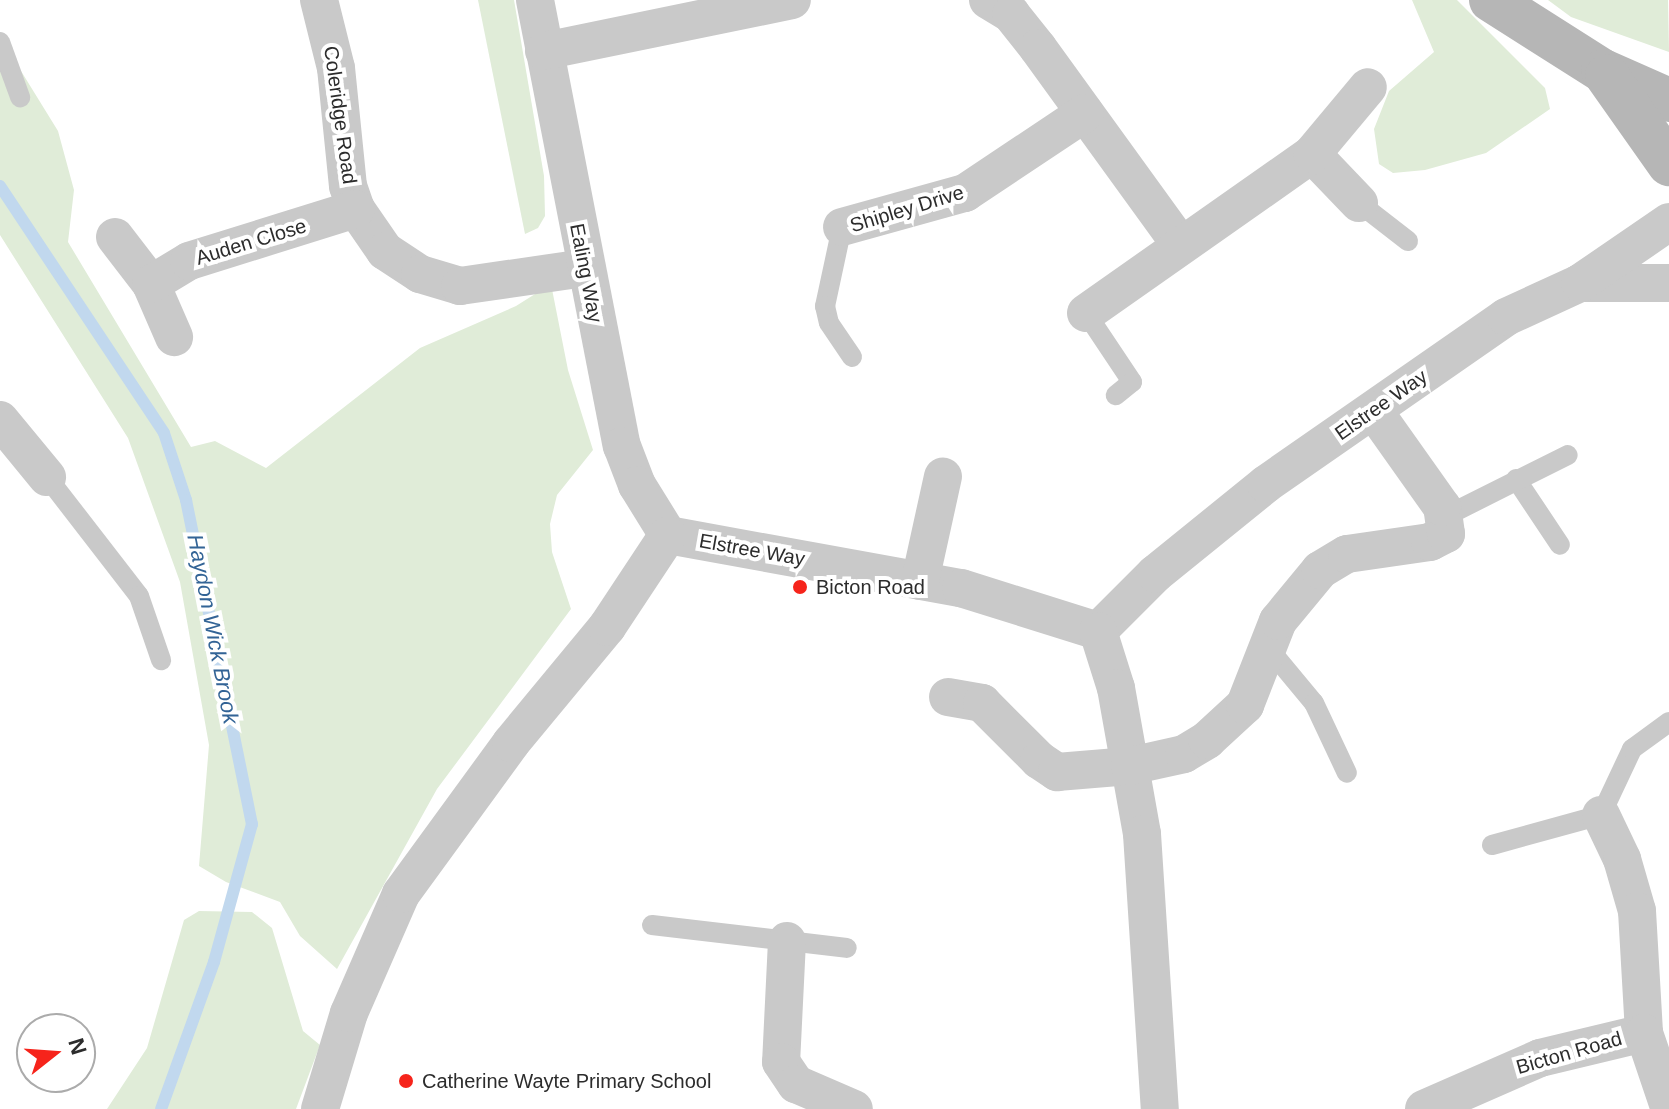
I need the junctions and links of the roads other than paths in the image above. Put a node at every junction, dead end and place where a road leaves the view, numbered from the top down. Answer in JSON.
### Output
{"nodes":[{"id":1,"x":319,"y":0,"type":"edge"},
{"id":2,"x":535,"y":0,"type":"edge"},
{"id":3,"x":792,"y":0,"type":"edge"},
{"id":4,"x":988,"y":0,"type":"edge"},
{"id":5,"x":1491,"y":0,"type":"edge"},
{"id":6,"x":0,"y":42,"type":"edge"},
{"id":7,"x":544,"y":51,"type":"junction"},
{"id":8,"x":1603,"y":71,"type":"junction"},
{"id":9,"x":1368,"y":87,"type":"dead end"},
{"id":10,"x":20,"y":97,"type":"dead end"},
{"id":11,"x":1669,"y":100,"type":"edge"},
{"id":12,"x":1085,"y":113,"type":"junction"},
{"id":13,"x":1312,"y":154,"type":"junction"},
{"id":14,"x":1669,"y":164,"type":"edge"},
{"id":15,"x":1359,"y":203,"type":"joint"},
{"id":16,"x":356,"y":209,"type":"junction"},
{"id":17,"x":1669,"y":222,"type":"edge"},
{"id":18,"x":842,"y":227,"type":"joint"},
{"id":19,"x":115,"y":237,"type":"dead end"},
{"id":20,"x":1408,"y":241,"type":"dead end"},
{"id":21,"x":1179,"y":243,"type":"junction"},
{"id":22,"x":585,"y":268,"type":"junction"},
{"id":23,"x":1580,"y":283,"type":"junction"},
{"id":24,"x":1669,"y":283,"type":"edge"},
{"id":25,"x":151,"y":284,"type":"junction"},
{"id":26,"x":1086,"y":313,"type":"joint"},
{"id":27,"x":174,"y":337,"type":"dead end"},
{"id":28,"x":852,"y":357,"type":"dead end"},
{"id":29,"x":1116,"y":395,"type":"dead end"},
{"id":30,"x":1374,"y":411,"type":"junction"},
{"id":31,"x":0,"y":420,"type":"edge"},
{"id":32,"x":1568,"y":455,"type":"dead end"},
{"id":33,"x":943,"y":476,"type":"dead end"},
{"id":34,"x":47,"y":477,"type":"joint"},
{"id":35,"x":1516,"y":479,"type":"junction"},
{"id":36,"x":1446,"y":516,"type":"junction"},
{"id":37,"x":668,"y":535,"type":"junction"},
{"id":38,"x":1560,"y":545,"type":"dead end"},
{"id":39,"x":920,"y":581,"type":"junction"},
{"id":40,"x":1098,"y":631,"type":"junction"},
{"id":41,"x":1269,"y":649,"type":"junction"},
{"id":42,"x":161,"y":660,"type":"dead end"},
{"id":43,"x":948,"y":697,"type":"dead end"},
{"id":44,"x":1669,"y":722,"type":"edge"},
{"id":45,"x":1130,"y":766,"type":"junction"},
{"id":46,"x":1347,"y":773,"type":"dead end"},
{"id":47,"x":1601,"y":815,"type":"junction"},
{"id":48,"x":1492,"y":845,"type":"dead end"},
{"id":49,"x":652,"y":925,"type":"dead end"},
{"id":50,"x":787,"y":941,"type":"junction"},
{"id":51,"x":847,"y":948,"type":"dead end"},
{"id":52,"x":1644,"y":1033,"type":"junction"},
{"id":53,"x":1667,"y":1098,"type":"edge"},
{"id":54,"x":320,"y":1109,"type":"edge"},
{"id":55,"x":854,"y":1109,"type":"edge"},
{"id":56,"x":1160,"y":1109,"type":"edge"},
{"id":57,"x":1424,"y":1109,"type":"edge"}],
"edges":[{"from":1,"to":16,"type":"street","name":"Coleridge Road"},
{"from":2,"to":7,"type":"street","name":"Ealing Way"},
{"from":3,"to":7,"type":"street"},
{"from":4,"to":12,"type":"street"},
{"from":5,"to":8,"type":"main road"},
{"from":6,"to":10,"type":"lane"},
{"from":7,"to":22,"type":"street","name":"Ealing Way"},
{"from":8,"to":11,"type":"main road"},
{"from":8,"to":14,"type":"main road"},
{"from":9,"to":13,"type":"street"},
{"from":12,"to":18,"type":"street","name":"Shipley Drive"},
{"from":12,"to":21,"type":"street"},
{"from":13,"to":15,"type":"street"},
{"from":13,"to":21,"type":"street"},
{"from":15,"to":20,"type":"lane"},
{"from":16,"to":22,"type":"street","name":"Coleridge Road"},
{"from":16,"to":25,"type":"street","name":"Auden Close"},
{"from":17,"to":23,"type":"street","name":"Elstree Way"},
{"from":18,"to":28,"type":"lane","name":"Shipley Drive"},
{"from":19,"to":25,"type":"street"},
{"from":21,"to":26,"type":"street"},
{"from":22,"to":37,"type":"street","name":"Ealing Way"},
{"from":23,"to":24,"type":"street","name":"Elstree Way"},
{"from":23,"to":30,"type":"street","name":"Elstree Way"},
{"from":25,"to":27,"type":"street"},
{"from":26,"to":29,"type":"lane"},
{"from":30,"to":36,"type":"street"},
{"from":30,"to":40,"type":"street","name":"Elstree Way"},
{"from":31,"to":34,"type":"street"},
{"from":32,"to":35,"type":"lane"},
{"from":33,"to":39,"type":"street"},
{"from":34,"to":42,"type":"lane"},
{"from":35,"to":36,"type":"lane"},
{"from":35,"to":38,"type":"lane"},
{"from":36,"to":41,"type":"street"},
{"from":37,"to":39,"type":"street","name":"Elstree Way"},
{"from":37,"to":54,"type":"street"},
{"from":39,"to":40,"type":"street","name":"Elstree Way"},
{"from":40,"to":45,"type":"street"},
{"from":41,"to":45,"type":"street"},
{"from":41,"to":46,"type":"lane"},
{"from":43,"to":45,"type":"street"},
{"from":44,"to":47,"type":"lane"},
{"from":45,"to":56,"type":"street"},
{"from":47,"to":48,"type":"lane"},
{"from":47,"to":52,"type":"street"},
{"from":49,"to":50,"type":"lane"},
{"from":50,"to":51,"type":"lane"},
{"from":50,"to":55,"type":"street"},
{"from":52,"to":53,"type":"street","name":"Bicton Road"},
{"from":52,"to":57,"type":"street","name":"Bicton Road"}]}
